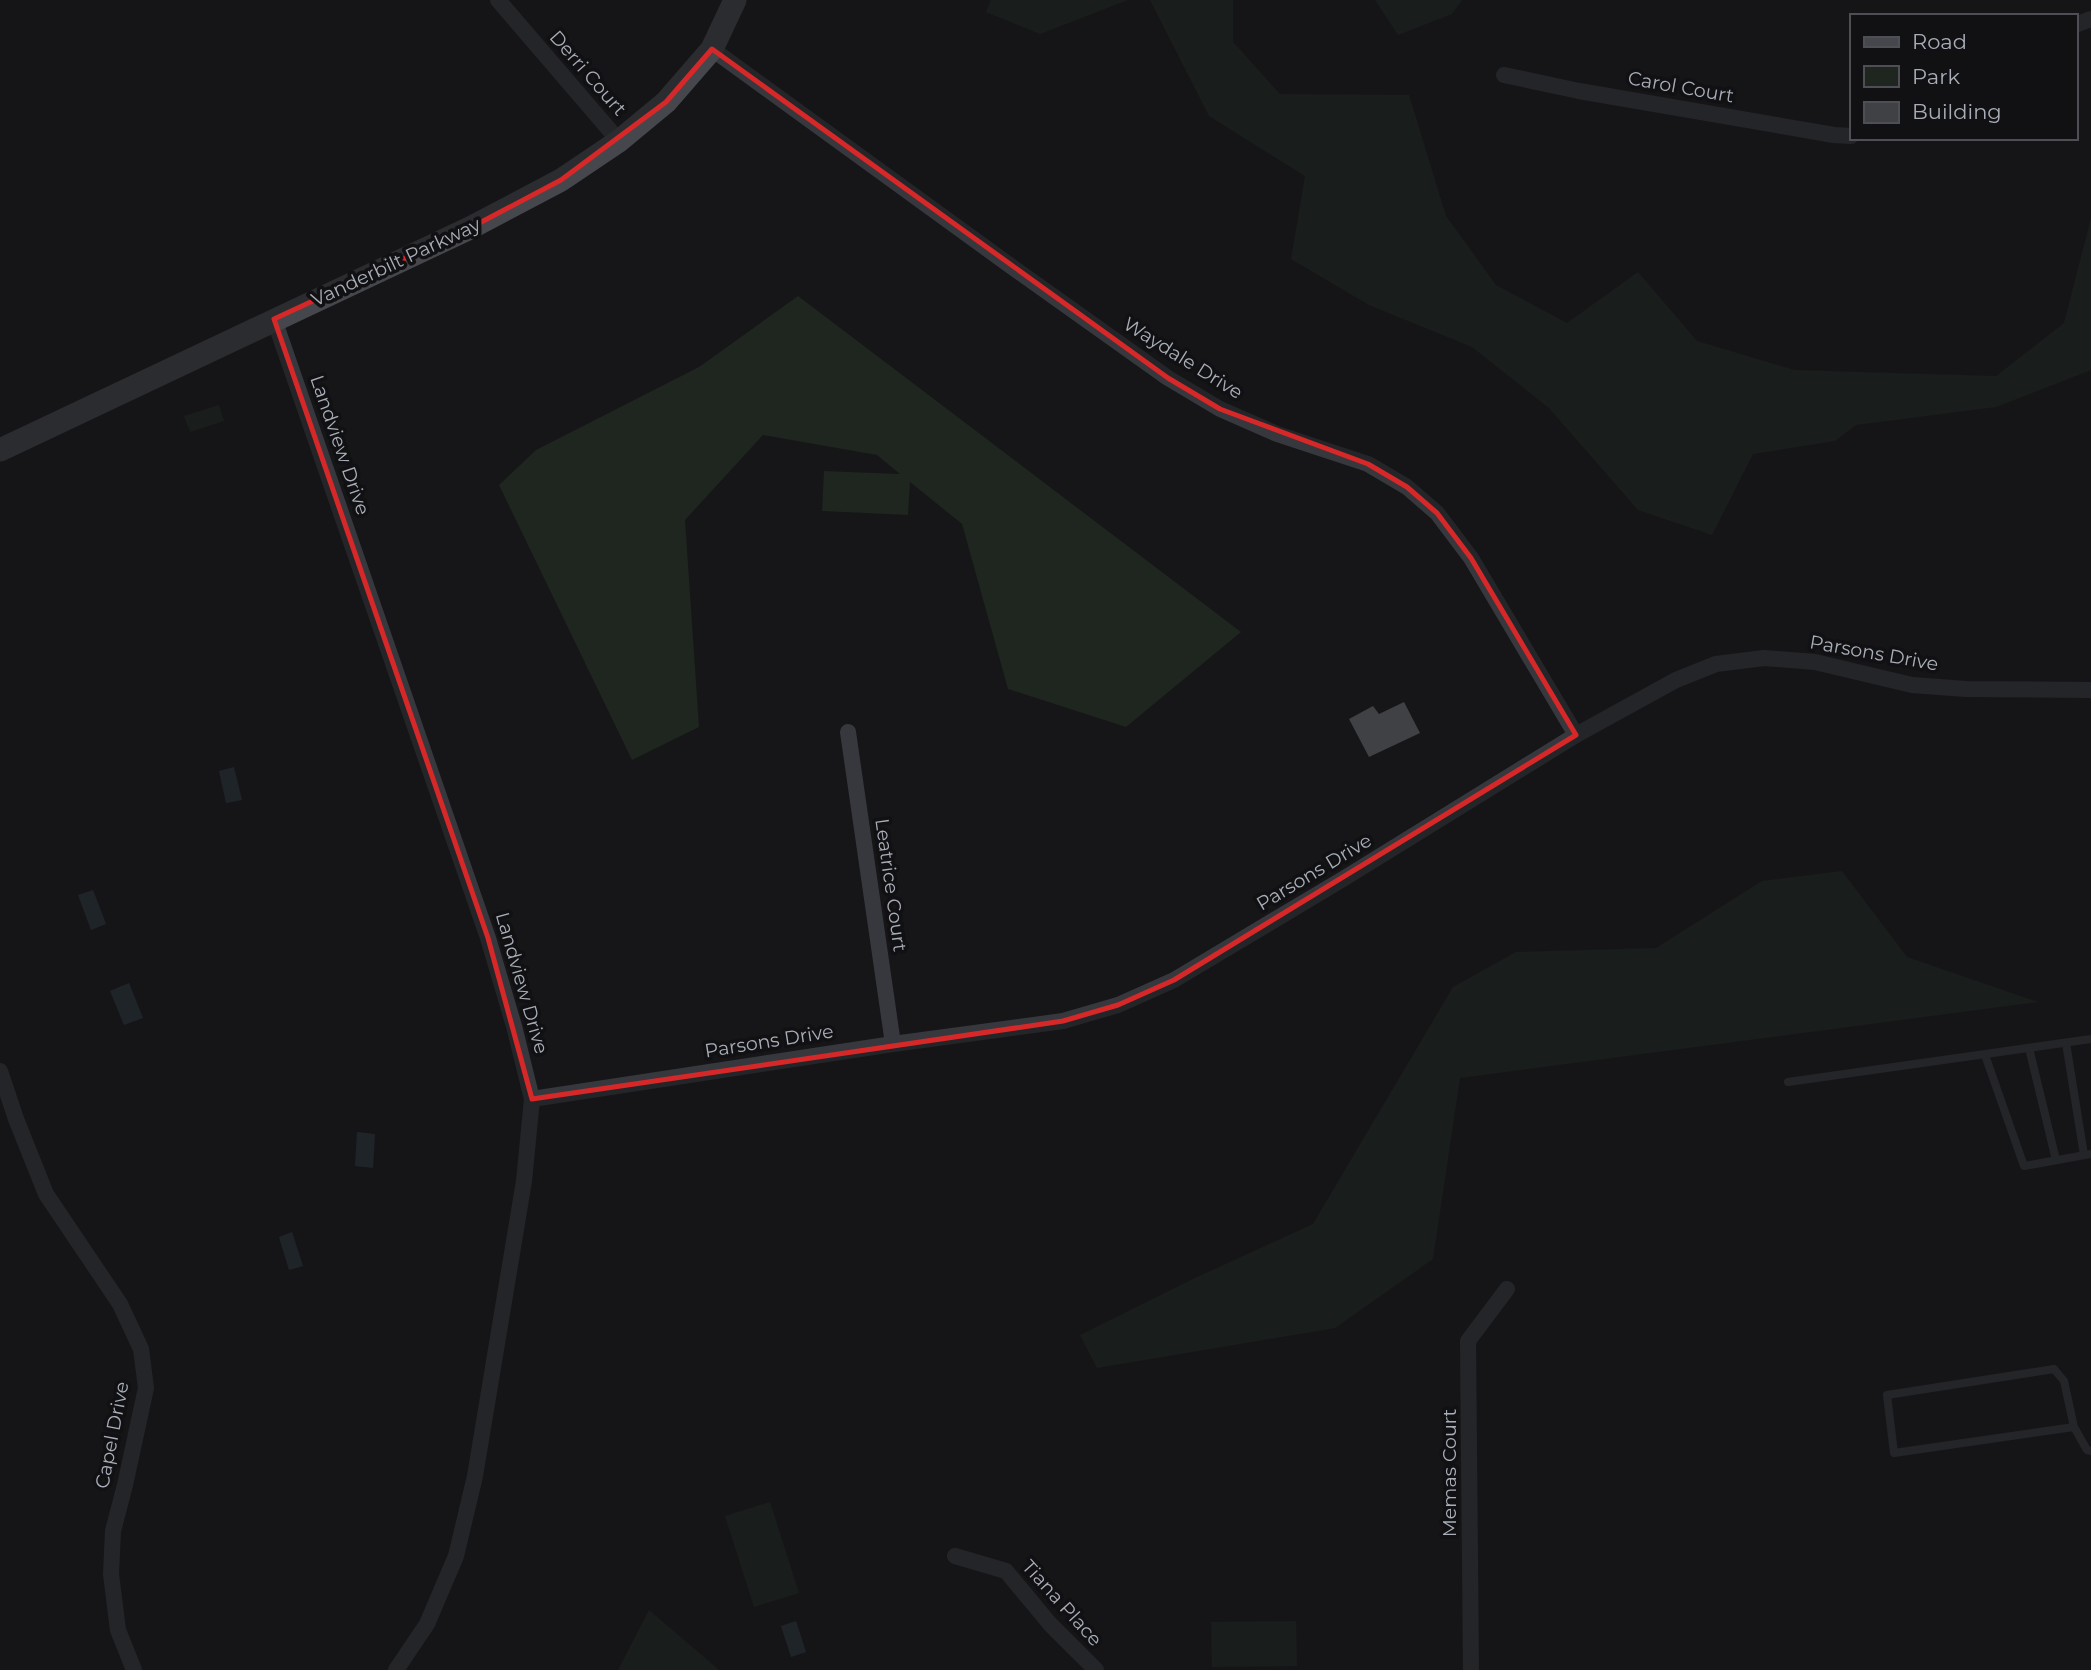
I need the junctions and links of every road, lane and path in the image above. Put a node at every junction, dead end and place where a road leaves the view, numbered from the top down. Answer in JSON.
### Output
{"nodes":[{"id":1,"x":498,"y":0,"type":"edge"},
{"id":2,"x":736,"y":0,"type":"edge"},
{"id":3,"x":712,"y":49,"type":"junction"},
{"id":4,"x":1503,"y":75,"type":"dead end"},
{"id":5,"x":1850,"y":136,"type":"edge"},
{"id":6,"x":619,"y":141,"type":"junction"},
{"id":7,"x":274,"y":319,"type":"junction"},
{"id":8,"x":0,"y":450,"type":"edge"},
{"id":9,"x":2091,"y":690,"type":"edge"},
{"id":10,"x":848,"y":732,"type":"dead end"},
{"id":11,"x":1576,"y":735,"type":"junction"},
{"id":12,"x":2091,"y":1040,"type":"edge"},
{"id":13,"x":2066,"y":1043,"type":"junction"},
{"id":14,"x":893,"y":1044,"type":"junction"},
{"id":15,"x":2029,"y":1048,"type":"junction"},
{"id":16,"x":1985,"y":1055,"type":"junction"},
{"id":17,"x":0,"y":1070,"type":"edge"},
{"id":18,"x":1788,"y":1082,"type":"dead end"},
{"id":19,"x":532,"y":1099,"type":"junction"},
{"id":20,"x":2088,"y":1155,"type":"edge"},
{"id":21,"x":2056,"y":1160,"type":"junction"},
{"id":22,"x":1507,"y":1289,"type":"dead end"},
{"id":23,"x":2074,"y":1427,"type":"junction"},
{"id":24,"x":2091,"y":1451,"type":"edge"},
{"id":25,"x":955,"y":1556,"type":"dead end"},
{"id":26,"x":134,"y":1670,"type":"edge"},
{"id":27,"x":396,"y":1670,"type":"edge"},
{"id":28,"x":1096,"y":1670,"type":"edge"},
{"id":29,"x":1471,"y":1670,"type":"edge"}],
"edges":[{"from":1,"to":6,"type":"street","name":"Derri Court"},
{"from":2,"to":3,"type":"main road","name":"Vanderbilt Parkway"},
{"from":3,"to":6,"type":"main road","name":"Vanderbilt Parkway"},
{"from":3,"to":11,"type":"street","name":"Waydale Drive"},
{"from":4,"to":5,"type":"street","name":"Carol Court"},
{"from":6,"to":7,"type":"main road","name":"Vanderbilt Parkway"},
{"from":7,"to":8,"type":"main road","name":"Vanderbilt Parkway"},
{"from":7,"to":19,"type":"street","name":"Landview Drive"},
{"from":9,"to":11,"type":"street","name":"Parsons Drive"},
{"from":10,"to":14,"type":"street","name":"Leatrice Court"},
{"from":11,"to":14,"type":"street","name":"Parsons Drive"},
{"from":12,"to":13,"type":"lane"},
{"from":13,"to":15,"type":"lane"},
{"from":13,"to":20,"type":"lane"},
{"from":14,"to":19,"type":"street","name":"Parsons Drive"},
{"from":15,"to":16,"type":"lane"},
{"from":15,"to":21,"type":"lane"},
{"from":16,"to":18,"type":"lane"},
{"from":16,"to":21,"type":"lane"},
{"from":17,"to":26,"type":"street","name":"Capel Drive"},
{"from":19,"to":27,"type":"street","name":"Landview Drive"},
{"from":20,"to":21,"type":"lane"},
{"from":22,"to":29,"type":"street","name":"Memas Court"},
{"from":23,"to":23,"type":"lane"},
{"from":23,"to":24,"type":"lane"},
{"from":25,"to":28,"type":"street","name":"Tiana Place"}]}
